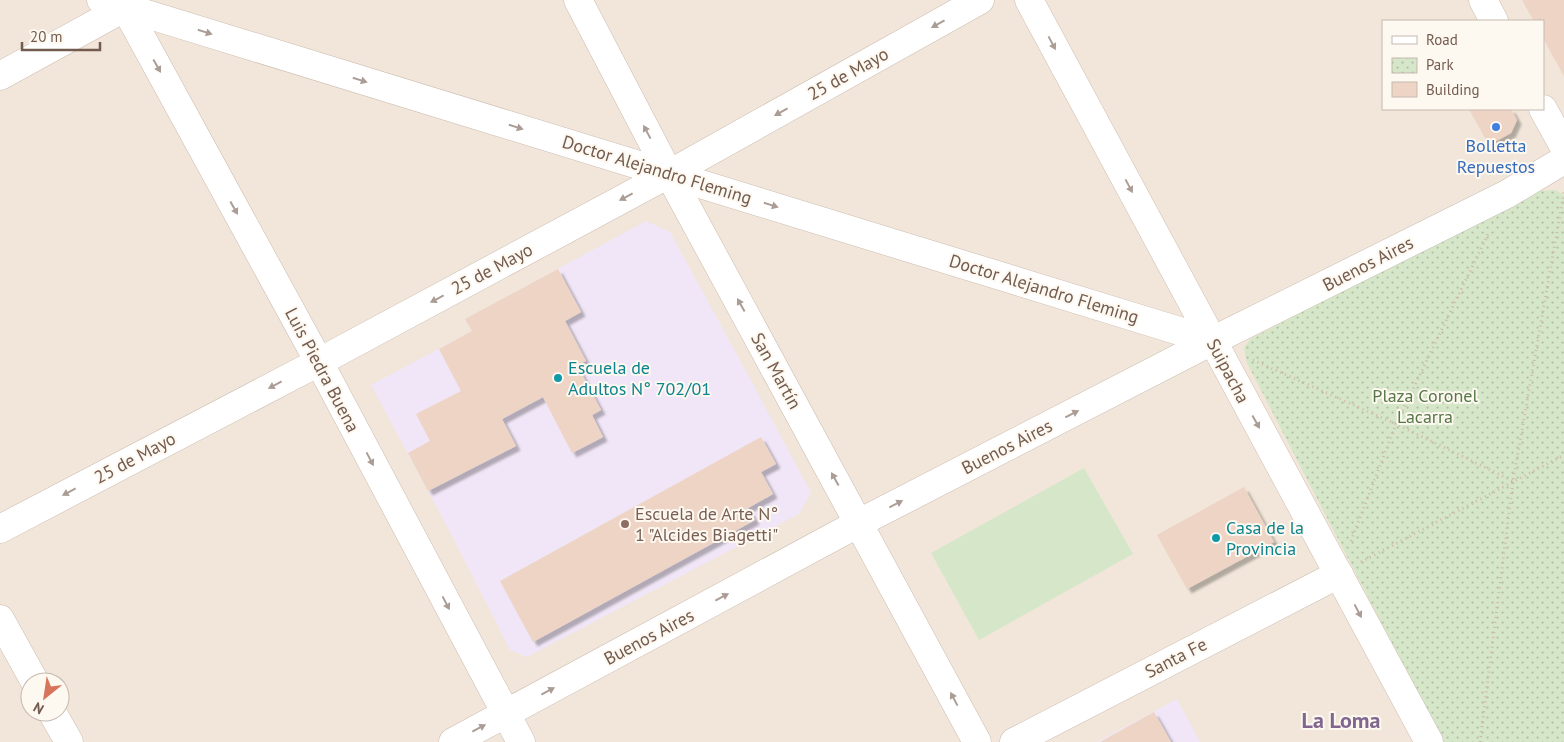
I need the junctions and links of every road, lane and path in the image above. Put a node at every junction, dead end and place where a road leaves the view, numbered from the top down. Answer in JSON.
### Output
{"nodes":[{"id":1,"x":578,"y":0,"type":"edge"},
{"id":2,"x":980,"y":0,"type":"edge"},
{"id":3,"x":1029,"y":0,"type":"edge"},
{"id":4,"x":1483,"y":0,"type":"edge"},
{"id":5,"x":121,"y":2,"type":"edge"},
{"id":6,"x":1493,"y":20,"type":"edge"},
{"id":7,"x":0,"y":76,"type":"edge"},
{"id":8,"x":1544,"y":110,"type":"edge"},
{"id":9,"x":1564,"y":147,"type":"edge"},
{"id":10,"x":1564,"y":160,"type":"edge"},
{"id":11,"x":669,"y":174,"type":"junction"},
{"id":12,"x":1564,"y":189,"type":"edge"},
{"id":13,"x":1507,"y":194,"type":"junction"},
{"id":14,"x":1212,"y":341,"type":"junction"},
{"id":15,"x":318,"y":362,"type":"junction"},
{"id":16,"x":1396,"y":424,"type":"junction"},
{"id":17,"x":1564,"y":455,"type":"edge"},
{"id":18,"x":1513,"y":482,"type":"junction"},
{"id":19,"x":859,"y":523,"type":"junction"},
{"id":20,"x":0,"y":528,"type":"edge"},
{"id":21,"x":1339,"y":574,"type":"junction"},
{"id":22,"x":0,"y":619,"type":"edge"},
{"id":23,"x":29,"y":672,"type":"edge"},
{"id":24,"x":506,"y":715,"type":"junction"},
{"id":25,"x":58,"y":722,"type":"edge"},
{"id":26,"x":69,"y":742,"type":"edge"},
{"id":27,"x":453,"y":742,"type":"edge"},
{"id":28,"x":521,"y":742,"type":"edge"},
{"id":29,"x":977,"y":742,"type":"edge"},
{"id":30,"x":1014,"y":742,"type":"edge"},
{"id":31,"x":1429,"y":742,"type":"edge"},
{"id":32,"x":1480,"y":742,"type":"edge"}],
"edges":[{"from":11,"to":1,"type":"street","name":"San Martín","one_way":true},
{"from":2,"to":11,"type":"street","name":"25 de Mayo","one_way":true},
{"from":3,"to":14,"type":"street","name":"Suipacha","one_way":true},
{"from":4,"to":6,"type":"street"},
{"from":5,"to":7,"type":"street"},
{"from":5,"to":11,"type":"street","name":"Doctor Alejandro Fleming","one_way":true},
{"from":5,"to":15,"type":"street","name":"Luis Piedra Buena","one_way":true},
{"from":8,"to":9,"type":"street"},
{"from":10,"to":13,"type":"street","name":"Buenos Aires"},
{"from":11,"to":14,"type":"street","name":"Doctor Alejandro Fleming","one_way":true},
{"from":11,"to":15,"type":"street","name":"25 de Mayo","one_way":true},
{"from":19,"to":11,"type":"street","name":"San Martín","one_way":true},
{"from":12,"to":18,"type":"path"},
{"from":13,"to":14,"type":"street","name":"Buenos Aires"},
{"from":13,"to":16,"type":"path"},
{"from":14,"to":16,"type":"path"},
{"from":19,"to":14,"type":"street","name":"Buenos Aires","one_way":true},
{"from":14,"to":21,"type":"street","name":"Suipacha","one_way":true},
{"from":15,"to":20,"type":"street","name":"25 de Mayo","one_way":true},
{"from":15,"to":24,"type":"street","name":"Luis Piedra Buena","one_way":true},
{"from":16,"to":18,"type":"path"},
{"from":16,"to":21,"type":"path"},
{"from":17,"to":18,"type":"path"},
{"from":18,"to":21,"type":"path"},
{"from":18,"to":32,"type":"path"},
{"from":24,"to":19,"type":"street","name":"Buenos Aires","one_way":true},
{"from":29,"to":19,"type":"street","name":"San Martín","one_way":true},
{"from":21,"to":30,"type":"street","name":"Santa Fe"},
{"from":21,"to":31,"type":"street","name":"Suipacha","one_way":true},
{"from":22,"to":23,"type":"street"},
{"from":27,"to":24,"type":"street","name":"Buenos Aires","one_way":true},
{"from":24,"to":28,"type":"street","name":"Luis Piedra Buena"},
{"from":25,"to":26,"type":"street"}]}
